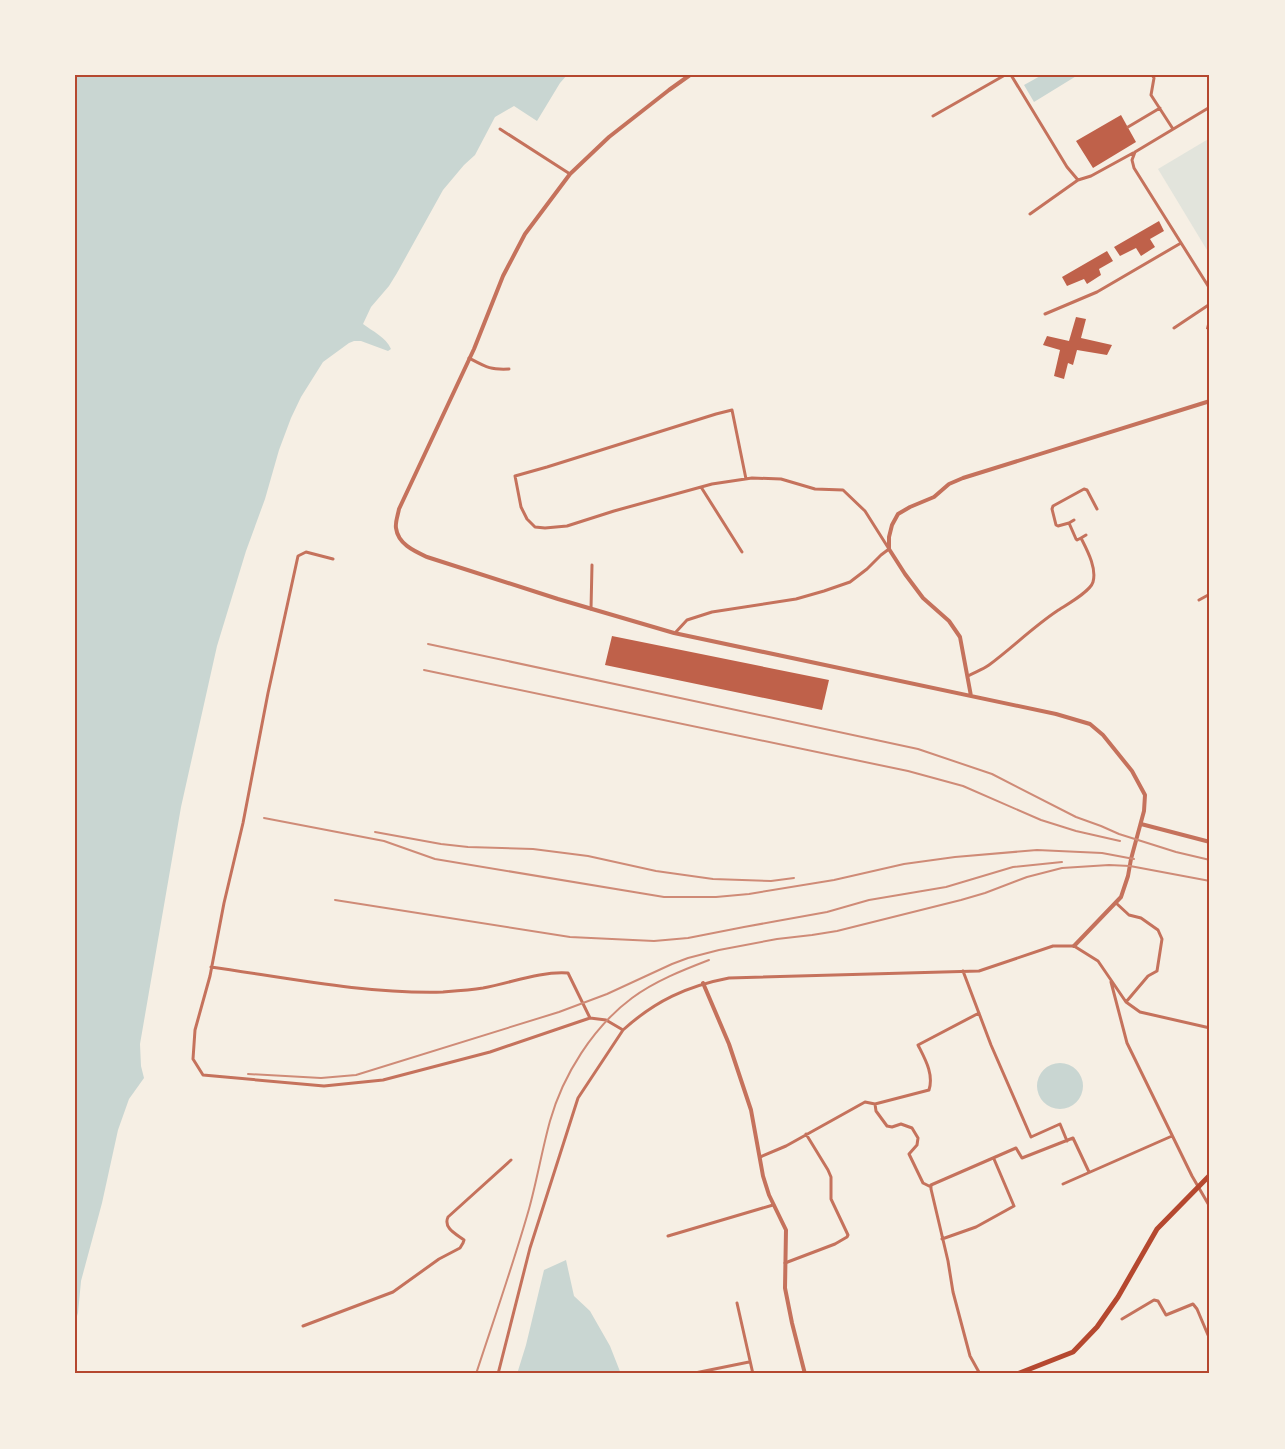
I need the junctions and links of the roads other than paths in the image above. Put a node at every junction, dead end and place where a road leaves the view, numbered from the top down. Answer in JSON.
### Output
{"nodes":[{"id":1,"x":690,"y":75,"type":"edge"},
{"id":2,"x":1005,"y":75,"type":"edge"},
{"id":3,"x":1011,"y":75,"type":"edge"},
{"id":4,"x":1152,"y":75,"type":"edge"},
{"id":5,"x":1210,"y":107,"type":"edge"},
{"id":6,"x":1160,"y":108,"type":"junction"},
{"id":7,"x":933,"y":116,"type":"dead end"},
{"id":8,"x":1128,"y":127,"type":"dead end"},
{"id":9,"x":500,"y":129,"type":"dead end"},
{"id":10,"x":1173,"y":129,"type":"junction"},
{"id":11,"x":1135,"y":152,"type":"junction"},
{"id":12,"x":570,"y":174,"type":"junction"},
{"id":13,"x":1078,"y":180,"type":"junction"},
{"id":14,"x":1030,"y":214,"type":"dead end"},
{"id":15,"x":1181,"y":243,"type":"junction"},
{"id":16,"x":1210,"y":289,"type":"edge"},
{"id":17,"x":1210,"y":304,"type":"edge"},
{"id":18,"x":1044,"y":314,"type":"dead end"},
{"id":19,"x":1174,"y":328,"type":"dead end"},
{"id":20,"x":469,"y":358,"type":"junction"},
{"id":21,"x":509,"y":369,"type":"dead end"},
{"id":22,"x":1210,"y":401,"type":"edge"},
{"id":23,"x":746,"y":479,"type":"junction"},
{"id":24,"x":701,"y":487,"type":"junction"},
{"id":25,"x":1097,"y":509,"type":"dead end"},
{"id":26,"x":1074,"y":520,"type":"dead end"},
{"id":27,"x":1068,"y":523,"type":"junction"},
{"id":28,"x":1086,"y":535,"type":"dead end"},
{"id":29,"x":1081,"y":538,"type":"junction"},
{"id":30,"x":890,"y":549,"type":"junction"},
{"id":31,"x":742,"y":552,"type":"dead end"},
{"id":32,"x":333,"y":559,"type":"dead end"},
{"id":33,"x":592,"y":565,"type":"dead end"},
{"id":34,"x":1210,"y":594,"type":"edge"},
{"id":35,"x":1199,"y":600,"type":"dead end"},
{"id":36,"x":591,"y":609,"type":"junction"},
{"id":37,"x":674,"y":633,"type":"junction"},
{"id":38,"x":968,"y":676,"type":"junction"},
{"id":39,"x":971,"y":696,"type":"junction"},
{"id":40,"x":1141,"y":824,"type":"junction"},
{"id":41,"x":1210,"y":842,"type":"edge"},
{"id":42,"x":1116,"y":903,"type":"junction"},
{"id":43,"x":1074,"y":946,"type":"junction"},
{"id":44,"x":211,"y":968,"type":"junction"},
{"id":45,"x":963,"y":971,"type":"junction"},
{"id":46,"x":1110,"y":981,"type":"junction"},
{"id":47,"x":703,"y":983,"type":"junction"},
{"id":48,"x":1126,"y":1002,"type":"junction"},
{"id":49,"x":979,"y":1013,"type":"junction"},
{"id":50,"x":590,"y":1018,"type":"junction"},
{"id":51,"x":1210,"y":1028,"type":"edge"},
{"id":52,"x":623,"y":1030,"type":"junction"},
{"id":53,"x":875,"y":1104,"type":"junction"},
{"id":54,"x":806,"y":1134,"type":"junction"},
{"id":55,"x":1172,"y":1136,"type":"junction"},
{"id":56,"x":1067,"y":1141,"type":"junction"},
{"id":57,"x":760,"y":1157,"type":"junction"},
{"id":58,"x":994,"y":1159,"type":"junction"},
{"id":59,"x":511,"y":1160,"type":"dead end"},
{"id":60,"x":1089,"y":1173,"type":"junction"},
{"id":61,"x":1210,"y":1175,"type":"edge"},
{"id":62,"x":1063,"y":1184,"type":"dead end"},
{"id":63,"x":1198,"y":1186,"type":"junction"},
{"id":64,"x":931,"y":1187,"type":"junction"},
{"id":65,"x":773,"y":1205,"type":"junction"},
{"id":66,"x":1210,"y":1207,"type":"edge"},
{"id":67,"x":668,"y":1236,"type":"dead end"},
{"id":68,"x":942,"y":1239,"type":"junction"},
{"id":69,"x":785,"y":1263,"type":"junction"},
{"id":70,"x":737,"y":1304,"type":"dead end"},
{"id":71,"x":1122,"y":1319,"type":"dead end"},
{"id":72,"x":303,"y":1326,"type":"dead end"},
{"id":73,"x":1210,"y":1335,"type":"edge"},
{"id":74,"x":749,"y":1362,"type":"junction"},
{"id":75,"x":498,"y":1374,"type":"edge"},
{"id":76,"x":690,"y":1374,"type":"edge"},
{"id":77,"x":753,"y":1374,"type":"edge"},
{"id":78,"x":805,"y":1374,"type":"edge"},
{"id":79,"x":980,"y":1374,"type":"edge"},
{"id":80,"x":1017,"y":1374,"type":"edge"}],
"edges":[{"from":1,"to":12,"type":"street"},
{"from":2,"to":7,"type":"street"},
{"from":3,"to":13,"type":"street"},
{"from":4,"to":6,"type":"street"},
{"from":5,"to":10,"type":"street"},
{"from":6,"to":8,"type":"street"},
{"from":6,"to":10,"type":"street"},
{"from":9,"to":12,"type":"street"},
{"from":10,"to":11,"type":"street"},
{"from":11,"to":13,"type":"street"},
{"from":11,"to":15,"type":"street"},
{"from":12,"to":20,"type":"street"},
{"from":13,"to":14,"type":"street"},
{"from":15,"to":16,"type":"street"},
{"from":15,"to":18,"type":"street"},
{"from":17,"to":19,"type":"street"},
{"from":20,"to":21,"type":"street"},
{"from":20,"to":36,"type":"street"},
{"from":22,"to":30,"type":"street"},
{"from":23,"to":24,"type":"street"},
{"from":23,"to":24,"type":"street"},
{"from":23,"to":30,"type":"street"},
{"from":24,"to":31,"type":"street"},
{"from":25,"to":27,"type":"street"},
{"from":26,"to":27,"type":"street"},
{"from":27,"to":29,"type":"street"},
{"from":28,"to":29,"type":"street"},
{"from":29,"to":38,"type":"street"},
{"from":30,"to":37,"type":"street"},
{"from":30,"to":38,"type":"street"},
{"from":32,"to":44,"type":"street"},
{"from":33,"to":36,"type":"street"},
{"from":34,"to":35,"type":"street"},
{"from":36,"to":37,"type":"street"},
{"from":37,"to":39,"type":"street"},
{"from":38,"to":39,"type":"street"},
{"from":39,"to":40,"type":"street"},
{"from":40,"to":41,"type":"street"},
{"from":40,"to":42,"type":"street"},
{"from":42,"to":43,"type":"street"},
{"from":42,"to":48,"type":"street"},
{"from":43,"to":45,"type":"street"},
{"from":43,"to":46,"type":"street"},
{"from":44,"to":50,"type":"street"},
{"from":44,"to":50,"type":"street"},
{"from":45,"to":47,"type":"street"},
{"from":45,"to":49,"type":"street"},
{"from":46,"to":48,"type":"street"},
{"from":46,"to":55,"type":"street"},
{"from":47,"to":52,"type":"street"},
{"from":47,"to":57,"type":"street"},
{"from":48,"to":51,"type":"street"},
{"from":49,"to":53,"type":"street"},
{"from":49,"to":56,"type":"street"},
{"from":50,"to":52,"type":"street"},
{"from":52,"to":75,"type":"street"},
{"from":53,"to":54,"type":"street"},
{"from":53,"to":64,"type":"street"},
{"from":54,"to":57,"type":"street"},
{"from":54,"to":69,"type":"street"},
{"from":55,"to":60,"type":"street"},
{"from":55,"to":63,"type":"street"},
{"from":56,"to":58,"type":"street"},
{"from":56,"to":60,"type":"street"},
{"from":57,"to":65,"type":"street"},
{"from":58,"to":64,"type":"street"},
{"from":58,"to":68,"type":"street"},
{"from":59,"to":72,"type":"street"},
{"from":60,"to":62,"type":"street"},
{"from":61,"to":63,"type":"main road"},
{"from":63,"to":66,"type":"street"},
{"from":63,"to":80,"type":"main road"},
{"from":64,"to":68,"type":"street"},
{"from":65,"to":67,"type":"street"},
{"from":65,"to":69,"type":"street"},
{"from":68,"to":79,"type":"street"},
{"from":69,"to":78,"type":"street"},
{"from":70,"to":74,"type":"street"},
{"from":71,"to":73,"type":"street"},
{"from":74,"to":76,"type":"street"},
{"from":74,"to":77,"type":"street"}]}
